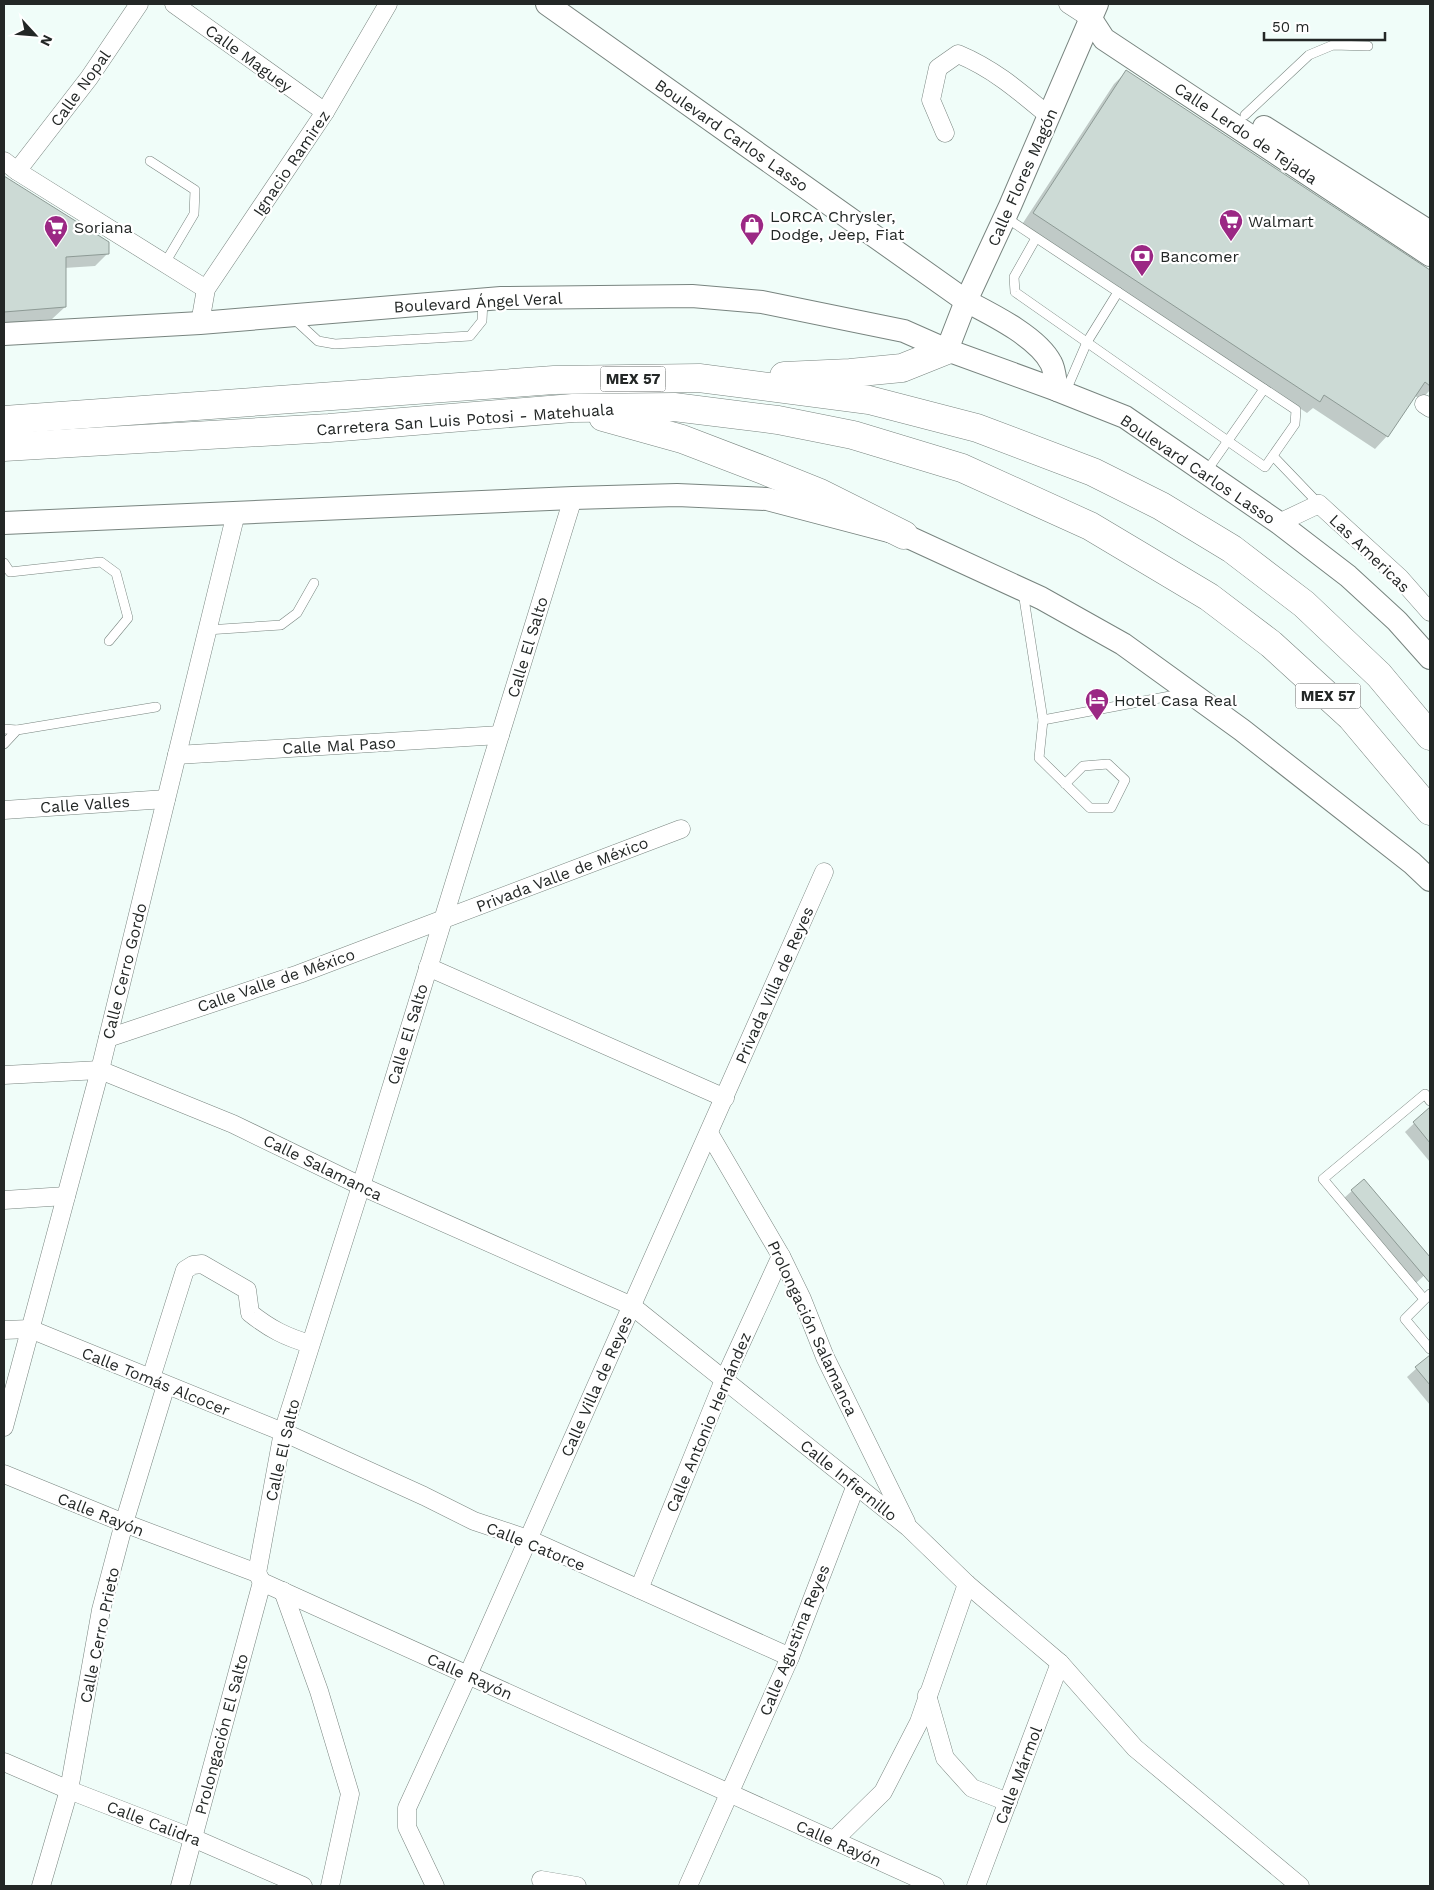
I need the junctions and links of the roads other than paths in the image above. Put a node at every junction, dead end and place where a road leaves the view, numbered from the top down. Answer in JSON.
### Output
{"nodes":[{"id":1,"x":139,"y":4,"type":"edge"},
{"id":2,"x":174,"y":4,"type":"edge"},
{"id":3,"x":388,"y":4,"type":"edge"},
{"id":4,"x":547,"y":4,"type":"edge"},
{"id":5,"x":1068,"y":4,"type":"edge"},
{"id":6,"x":1094,"y":11,"type":"edge"},
{"id":7,"x":1368,"y":46,"type":"dead end"},
{"id":8,"x":325,"y":112,"type":"junction"},
{"id":9,"x":1245,"y":115,"type":"junction"},
{"id":10,"x":1049,"y":116,"type":"junction"},
{"id":11,"x":945,"y":133,"type":"dead end"},
{"id":12,"x":150,"y":161,"type":"dead end"},
{"id":13,"x":10,"y":166,"type":"edge"},
{"id":14,"x":1005,"y":216,"type":"junction"},
{"id":15,"x":1430,"y":232,"type":"edge"},
{"id":16,"x":1036,"y":238,"type":"junction"},
{"id":17,"x":1430,"y":255,"type":"edge"},
{"id":18,"x":166,"y":263,"type":"junction"},
{"id":19,"x":206,"y":289,"type":"junction"},
{"id":20,"x":1118,"y":292,"type":"junction"},
{"id":21,"x":483,"y":300,"type":"junction"},
{"id":22,"x":966,"y":301,"type":"junction"},
{"id":23,"x":290,"y":316,"type":"junction"},
{"id":24,"x":200,"y":323,"type":"junction"},
{"id":25,"x":4,"y":334,"type":"edge"},
{"id":26,"x":1087,"y":342,"type":"junction"},
{"id":27,"x":946,"y":350,"type":"junction"},
{"id":28,"x":699,"y":378,"type":"junction"},
{"id":29,"x":1264,"y":389,"type":"junction"},
{"id":30,"x":1061,"y":391,"type":"junction"},
{"id":31,"x":572,"y":408,"type":"junction"},
{"id":32,"x":4,"y":420,"type":"edge"},
{"id":33,"x":1228,"y":441,"type":"junction"},
{"id":34,"x":4,"y":447,"type":"edge"},
{"id":35,"x":1273,"y":456,"type":"junction"},
{"id":36,"x":1206,"y":472,"type":"junction"},
{"id":37,"x":573,"y":498,"type":"junction"},
{"id":38,"x":1319,"y":504,"type":"junction"},
{"id":39,"x":236,"y":513,"type":"junction"},
{"id":40,"x":4,"y":523,"type":"edge"},
{"id":41,"x":1279,"y":523,"type":"junction"},
{"id":42,"x":904,"y":534,"type":"junction"},
{"id":43,"x":4,"y":563,"type":"edge"},
{"id":44,"x":314,"y":583,"type":"dead end"},
{"id":45,"x":1023,"y":589,"type":"junction"},
{"id":46,"x":1430,"y":612,"type":"edge"},
{"id":47,"x":207,"y":630,"type":"junction"},
{"id":48,"x":109,"y":641,"type":"dead end"},
{"id":49,"x":1430,"y":658,"type":"edge"},
{"id":50,"x":1190,"y":692,"type":"junction"},
{"id":51,"x":156,"y":707,"type":"dead end"},
{"id":52,"x":1043,"y":720,"type":"junction"},
{"id":53,"x":4,"y":729,"type":"edge"},
{"id":54,"x":17,"y":730,"type":"junction"},
{"id":55,"x":500,"y":735,"type":"junction"},
{"id":56,"x":1430,"y":736,"type":"edge"},
{"id":57,"x":4,"y":744,"type":"edge"},
{"id":58,"x":177,"y":755,"type":"junction"},
{"id":59,"x":1065,"y":784,"type":"junction"},
{"id":60,"x":166,"y":798,"type":"junction"},
{"id":61,"x":4,"y":810,"type":"edge"},
{"id":62,"x":1430,"y":811,"type":"edge"},
{"id":63,"x":681,"y":829,"type":"dead end"},
{"id":64,"x":824,"y":872,"type":"dead end"},
{"id":65,"x":1430,"y":880,"type":"edge"},
{"id":66,"x":444,"y":919,"type":"junction"},
{"id":67,"x":428,"y":966,"type":"junction"},
{"id":68,"x":108,"y":1038,"type":"junction"},
{"id":69,"x":100,"y":1070,"type":"junction"},
{"id":70,"x":4,"y":1075,"type":"edge"},
{"id":71,"x":725,"y":1098,"type":"junction"},
{"id":72,"x":1430,"y":1101,"type":"edge"},
{"id":73,"x":708,"y":1132,"type":"junction"},
{"id":74,"x":361,"y":1186,"type":"junction"},
{"id":75,"x":66,"y":1196,"type":"junction"},
{"id":76,"x":4,"y":1200,"type":"edge"},
{"id":77,"x":781,"y":1256,"type":"junction"},
{"id":78,"x":1427,"y":1297,"type":"edge"},
{"id":79,"x":632,"y":1306,"type":"junction"},
{"id":80,"x":30,"y":1329,"type":"junction"},
{"id":81,"x":4,"y":1330,"type":"edge"},
{"id":82,"x":310,"y":1344,"type":"junction"},
{"id":83,"x":1430,"y":1349,"type":"edge"},
{"id":84,"x":724,"y":1380,"type":"junction"},
{"id":85,"x":159,"y":1382,"type":"junction"},
{"id":86,"x":4,"y":1426,"type":"edge"},
{"id":87,"x":283,"y":1432,"type":"junction"},
{"id":88,"x":4,"y":1474,"type":"edge"},
{"id":89,"x":856,"y":1485,"type":"junction"},
{"id":90,"x":124,"y":1523,"type":"junction"},
{"id":91,"x":908,"y":1527,"type":"junction"},
{"id":92,"x":528,"y":1539,"type":"junction"},
{"id":93,"x":260,"y":1577,"type":"junction"},
{"id":94,"x":967,"y":1584,"type":"junction"},
{"id":95,"x":639,"y":1590,"type":"junction"},
{"id":96,"x":283,"y":1591,"type":"junction"},
{"id":97,"x":790,"y":1657,"type":"junction"},
{"id":98,"x":1060,"y":1663,"type":"junction"},
{"id":99,"x":468,"y":1675,"type":"junction"},
{"id":100,"x":927,"y":1695,"type":"junction"},
{"id":101,"x":4,"y":1762,"type":"edge"},
{"id":102,"x":69,"y":1790,"type":"junction"},
{"id":103,"x":729,"y":1793,"type":"junction"},
{"id":104,"x":1008,"y":1802,"type":"junction"},
{"id":105,"x":193,"y":1838,"type":"junction"},
{"id":106,"x":834,"y":1840,"type":"junction"},
{"id":107,"x":541,"y":1880,"type":"dead end"},
{"id":108,"x":41,"y":1886,"type":"edge"},
{"id":109,"x":180,"y":1886,"type":"edge"},
{"id":110,"x":303,"y":1886,"type":"edge"},
{"id":111,"x":330,"y":1886,"type":"edge"},
{"id":112,"x":435,"y":1886,"type":"edge"},
{"id":113,"x":577,"y":1886,"type":"edge"},
{"id":114,"x":688,"y":1886,"type":"edge"},
{"id":115,"x":935,"y":1886,"type":"edge"},
{"id":116,"x":976,"y":1886,"type":"edge"},
{"id":117,"x":1300,"y":1886,"type":"edge"}],
"edges":[{"from":1,"to":13,"type":"street","name":"Calle Nopal"},
{"from":2,"to":8,"type":"street","name":"Calle Maguey"},
{"from":3,"to":8,"type":"street","name":"Ignacio Ramirez"},
{"from":4,"to":22,"type":"street","name":"Boulevard Carlos Lasso"},
{"from":5,"to":6,"type":"street","name":"Calle Lerdo de Tejada"},
{"from":6,"to":9,"type":"street","name":"Calle Lerdo de Tejada"},
{"from":6,"to":10,"type":"street","name":"Calle Flores Magón"},
{"from":6,"to":17,"type":"street","name":"Calle Lerdo de Tejada"},
{"from":7,"to":9,"type":"lane"},
{"from":8,"to":19,"type":"street","name":"Ignacio Ramirez"},
{"from":9,"to":15,"type":"street","name":"Calle Lerdo de Tejada"},
{"from":10,"to":11,"type":"street"},
{"from":10,"to":14,"type":"street","name":"Calle Flores Magón"},
{"from":12,"to":18,"type":"lane"},
{"from":13,"to":18,"type":"street"},
{"from":14,"to":16,"type":"lane"},
{"from":14,"to":22,"type":"street","name":"Calle Flores Magón"},
{"from":16,"to":20,"type":"lane"},
{"from":16,"to":26,"type":"lane"},
{"from":18,"to":19,"type":"street"},
{"from":19,"to":24,"type":"street","name":"Ignacio Ramirez"},
{"from":20,"to":26,"type":"lane"},
{"from":20,"to":29,"type":"lane"},
{"from":21,"to":23,"type":"street","name":"Boulevard Ángel Veral"},
{"from":21,"to":23,"type":"lane"},
{"from":21,"to":27,"type":"street","name":"Boulevard Ángel Veral"},
{"from":22,"to":27,"type":"street","name":"Calle Flores Magón"},
{"from":22,"to":30,"type":"street","name":"Boulevard Carlos Lasso"},
{"from":23,"to":24,"type":"street","name":"Boulevard Ángel Veral"},
{"from":24,"to":25,"type":"street","name":"Boulevard Ángel Veral"},
{"from":26,"to":30,"type":"lane"},
{"from":26,"to":33,"type":"lane"},
{"from":27,"to":28,"type":"highway"},
{"from":27,"to":30,"type":"street","name":"Boulevard Carlos Lasso"},
{"from":28,"to":32,"type":"highway","name":"Carretera San Luis Potosi - Matehuala","number":"MEX 57"},
{"from":28,"to":56,"type":"highway","name":"Carretera San Luis Potosi - Matehuala","number":"MEX 57"},
{"from":29,"to":33,"type":"lane"},
{"from":29,"to":35,"type":"lane"},
{"from":30,"to":36,"type":"street","name":"Boulevard Carlos Lasso"},
{"from":31,"to":34,"type":"highway","name":"Carretera San Luis Potosi - Matehuala","number":"MEX 57"},
{"from":31,"to":42,"type":"highway"},
{"from":31,"to":62,"type":"highway","name":"Carretera San Luis Potosi - Matehuala","number":"MEX 57"},
{"from":33,"to":35,"type":"lane"},
{"from":33,"to":36,"type":"lane"},
{"from":35,"to":38,"type":"lane"},
{"from":36,"to":41,"type":"street","name":"Boulevard Carlos Lasso"},
{"from":37,"to":39,"type":"street"},
{"from":37,"to":42,"type":"street"},
{"from":37,"to":55,"type":"street","name":"Calle El Salto"},
{"from":38,"to":41,"type":"street","name":"Las Americas"},
{"from":38,"to":46,"type":"street","name":"Las Americas"},
{"from":39,"to":40,"type":"street"},
{"from":39,"to":47,"type":"street","name":"Calle Cerro Gordo"},
{"from":41,"to":49,"type":"street","name":"Boulevard Carlos Lasso"},
{"from":42,"to":45,"type":"street"},
{"from":43,"to":48,"type":"lane"},
{"from":44,"to":47,"type":"lane"},
{"from":45,"to":50,"type":"street"},
{"from":45,"to":52,"type":"lane"},
{"from":47,"to":58,"type":"street","name":"Calle Cerro Gordo"},
{"from":50,"to":52,"type":"lane"},
{"from":50,"to":65,"type":"street"},
{"from":51,"to":54,"type":"lane"},
{"from":52,"to":59,"type":"lane"},
{"from":53,"to":54,"type":"lane"},
{"from":54,"to":57,"type":"lane"},
{"from":55,"to":58,"type":"street","name":"Calle Mal Paso"},
{"from":55,"to":66,"type":"street","name":"Calle El Salto"},
{"from":58,"to":60,"type":"street","name":"Calle Cerro Gordo"},
{"from":59,"to":59,"type":"lane"},
{"from":60,"to":61,"type":"street","name":"Calle Valles"},
{"from":60,"to":68,"type":"street","name":"Calle Cerro Gordo"},
{"from":63,"to":66,"type":"street","name":"Privada Valle de México"},
{"from":64,"to":71,"type":"street","name":"Privada Villa de Reyes"},
{"from":66,"to":67,"type":"street","name":"Calle El Salto"},
{"from":66,"to":68,"type":"street","name":"Calle Valle de México"},
{"from":67,"to":71,"type":"street"},
{"from":67,"to":74,"type":"street","name":"Calle El Salto"},
{"from":68,"to":69,"type":"street","name":"Calle Cerro Gordo"},
{"from":69,"to":70,"type":"street","name":"Calle Salamanca"},
{"from":69,"to":74,"type":"street","name":"Calle Salamanca"},
{"from":69,"to":75,"type":"street","name":"Calle Cerro Gordo"},
{"from":71,"to":73,"type":"street","name":"Calle Villa de Reyes"},
{"from":72,"to":78,"type":"lane"},
{"from":73,"to":77,"type":"street","name":"Prolongación Salamanca"},
{"from":73,"to":79,"type":"street","name":"Calle Villa de Reyes"},
{"from":74,"to":79,"type":"street","name":"Calle Salamanca"},
{"from":74,"to":82,"type":"street","name":"Calle El Salto"},
{"from":75,"to":76,"type":"street"},
{"from":75,"to":80,"type":"street","name":"Calle Cerro Gordo"},
{"from":77,"to":84,"type":"street","name":"Calle Antonio Hernández"},
{"from":77,"to":91,"type":"street","name":"Prolongación Salamanca"},
{"from":78,"to":83,"type":"lane"},
{"from":79,"to":84,"type":"street","name":"Calle Infiernillo"},
{"from":79,"to":92,"type":"street","name":"Calle Villa de Reyes"},
{"from":80,"to":81,"type":"street"},
{"from":80,"to":85,"type":"street","name":"Calle Tomás Alcocer"},
{"from":80,"to":86,"type":"street","name":"Calle Cerro Gordo"},
{"from":82,"to":85,"type":"street","name":"Calle Cerro Prieto"},
{"from":82,"to":87,"type":"street","name":"Calle El Salto"},
{"from":84,"to":89,"type":"street","name":"Calle Infiernillo"},
{"from":84,"to":95,"type":"street","name":"Calle Antonio Hernández"},
{"from":85,"to":87,"type":"street","name":"Calle Tomás Alcocer"},
{"from":85,"to":90,"type":"street","name":"Calle Cerro Prieto"},
{"from":87,"to":92,"type":"street","name":"Calle Catorce"},
{"from":87,"to":93,"type":"street","name":"Calle El Salto"},
{"from":88,"to":90,"type":"street","name":"Calle Rayón"},
{"from":89,"to":91,"type":"street","name":"Calle Infiernillo"},
{"from":89,"to":97,"type":"street","name":"Calle Agustina Reyes"},
{"from":90,"to":93,"type":"street","name":"Calle Rayón"},
{"from":90,"to":102,"type":"street","name":"Calle Cerro Prieto"},
{"from":91,"to":94,"type":"street","name":"Calle Infiernillo"},
{"from":92,"to":95,"type":"street","name":"Calle Catorce"},
{"from":92,"to":99,"type":"street","name":"Calle Villa de Reyes"},
{"from":93,"to":96,"type":"street","name":"Calle Rayón"},
{"from":93,"to":105,"type":"street","name":"Prolongación El Salto"},
{"from":94,"to":98,"type":"street","name":"Calle Infiernillo"},
{"from":94,"to":100,"type":"street"},
{"from":95,"to":97,"type":"street","name":"Calle Catorce"},
{"from":96,"to":99,"type":"street","name":"Calle Rayón"},
{"from":96,"to":111,"type":"street"},
{"from":97,"to":103,"type":"street","name":"Calle Agustina Reyes"},
{"from":98,"to":104,"type":"street","name":"Calle Mármol"},
{"from":98,"to":117,"type":"street","name":"Calle Infiernillo"},
{"from":99,"to":103,"type":"street","name":"Calle Rayón"},
{"from":99,"to":112,"type":"street","name":"Calle Villa de Reyes"},
{"from":100,"to":104,"type":"street"},
{"from":100,"to":106,"type":"street"},
{"from":101,"to":102,"type":"street","name":"Calle Calidra"},
{"from":102,"to":105,"type":"street","name":"Calle Calidra"},
{"from":102,"to":108,"type":"street","name":"Calle Cerro Prieto"},
{"from":103,"to":106,"type":"street","name":"Calle Rayón"},
{"from":103,"to":114,"type":"street","name":"Calle Agustina Reyes"},
{"from":104,"to":116,"type":"street","name":"Calle Mármol"},
{"from":105,"to":109,"type":"street","name":"Prolongación El Salto"},
{"from":105,"to":110,"type":"street","name":"Calle Calidra"},
{"from":106,"to":115,"type":"street","name":"Calle Rayón"},
{"from":107,"to":113,"type":"street"}]}
